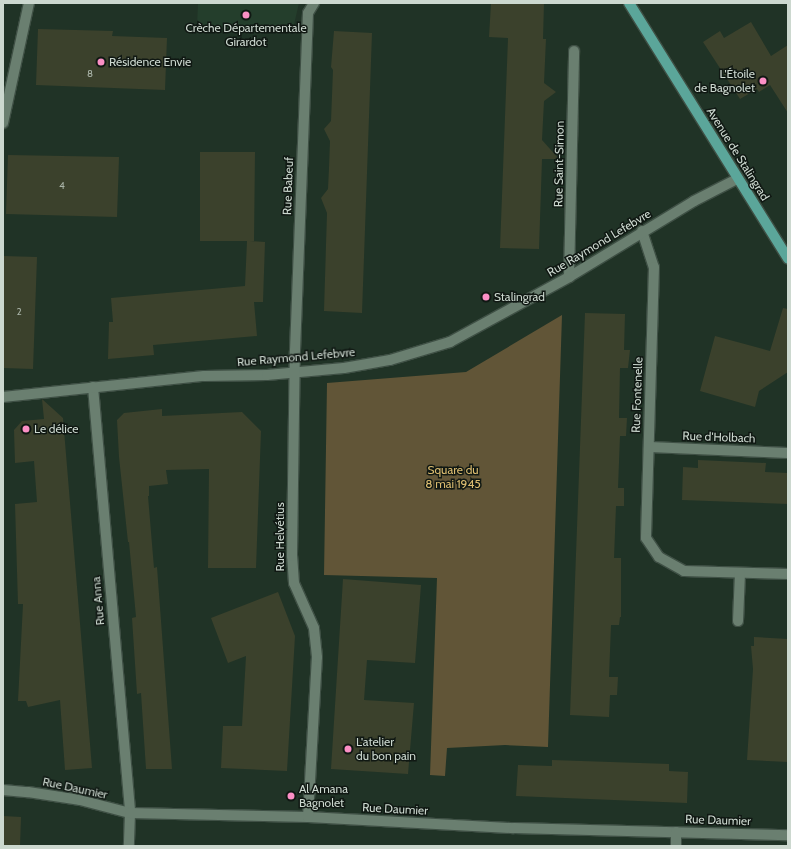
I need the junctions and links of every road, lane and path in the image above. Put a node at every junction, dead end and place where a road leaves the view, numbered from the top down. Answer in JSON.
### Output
{"nodes":[{"id":1,"x":29,"y":3,"type":"edge"},
{"id":2,"x":314,"y":3,"type":"edge"},
{"id":3,"x":631,"y":4,"type":"edge"},
{"id":4,"x":574,"y":51,"type":"dead end"},
{"id":5,"x":3,"y":123,"type":"edge"},
{"id":6,"x":737,"y":178,"type":"junction"},
{"id":7,"x":642,"y":231,"type":"junction"},
{"id":8,"x":788,"y":258,"type":"edge"},
{"id":9,"x":569,"y":277,"type":"junction"},
{"id":10,"x":296,"y":373,"type":"junction"},
{"id":11,"x":92,"y":387,"type":"junction"},
{"id":12,"x":3,"y":397,"type":"edge"},
{"id":13,"x":649,"y":447,"type":"junction"},
{"id":14,"x":788,"y":453,"type":"edge"},
{"id":15,"x":740,"y":572,"type":"junction"},
{"id":16,"x":788,"y":574,"type":"edge"},
{"id":17,"x":738,"y":622,"type":"dead end"},
{"id":18,"x":3,"y":790,"type":"edge"},
{"id":19,"x":130,"y":813,"type":"junction"},
{"id":20,"x":308,"y":817,"type":"junction"},
{"id":21,"x":676,"y":832,"type":"junction"},
{"id":22,"x":788,"y":835,"type":"edge"},
{"id":23,"x":129,"y":846,"type":"edge"},
{"id":24,"x":676,"y":846,"type":"edge"}],
"edges":[{"from":1,"to":5,"type":"street"},
{"from":2,"to":10,"type":"street","name":"Rue Babeuf"},
{"from":3,"to":6,"type":"main road","name":"Avenue de Stalingrad"},
{"from":4,"to":9,"type":"street","name":"Rue Saint-Simon"},
{"from":6,"to":7,"type":"street","name":"Rue Raymond Lefebvre"},
{"from":6,"to":8,"type":"main road","name":"Avenue de Stalingrad"},
{"from":7,"to":9,"type":"street","name":"Rue Raymond Lefebvre"},
{"from":7,"to":13,"type":"street","name":"Rue Fontenelle"},
{"from":9,"to":10,"type":"street","name":"Rue Raymond Lefebvre"},
{"from":10,"to":11,"type":"street","name":"Rue Raymond Lefebvre"},
{"from":10,"to":20,"type":"street","name":"Rue Helvétius"},
{"from":11,"to":12,"type":"street","name":"Rue Raymond Lefebvre"},
{"from":11,"to":19,"type":"street","name":"Rue Anna"},
{"from":13,"to":14,"type":"street","name":"Rue d'Holbach"},
{"from":13,"to":15,"type":"street","name":"Rue Fontenelle"},
{"from":15,"to":16,"type":"street"},
{"from":15,"to":17,"type":"street"},
{"from":18,"to":19,"type":"street","name":"Rue Daumier"},
{"from":19,"to":20,"type":"street","name":"Rue Daumier"},
{"from":19,"to":23,"type":"street","name":"Rue Anna"},
{"from":20,"to":21,"type":"street","name":"Rue Daumier"},
{"from":21,"to":22,"type":"street","name":"Rue Daumier"},
{"from":21,"to":24,"type":"street"}]}
